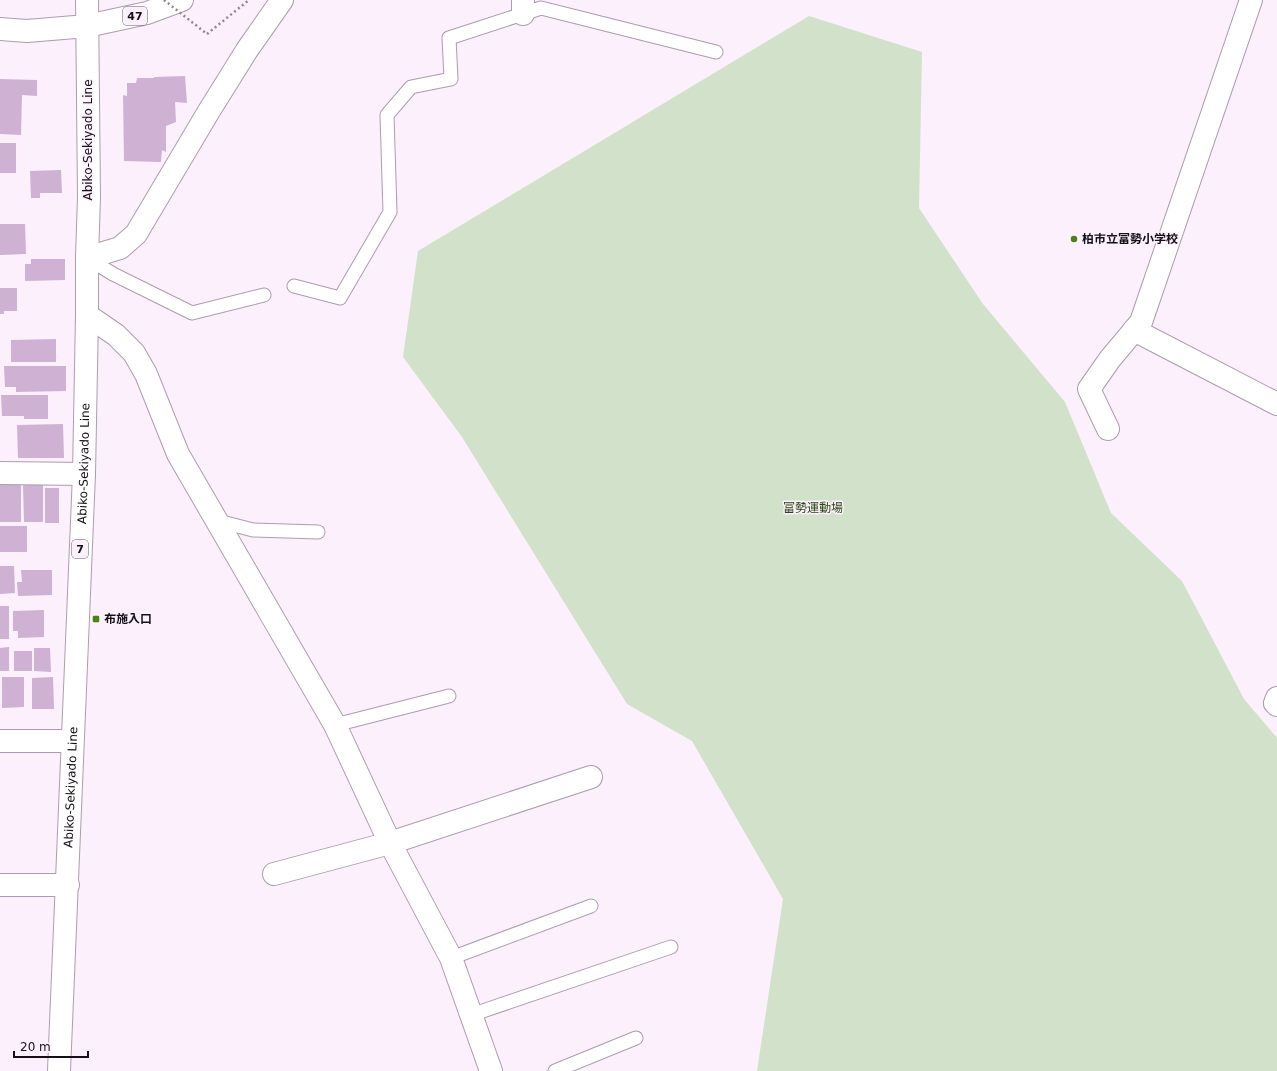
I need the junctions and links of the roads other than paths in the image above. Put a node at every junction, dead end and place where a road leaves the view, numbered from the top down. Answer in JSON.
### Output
{"nodes":[{"id":1,"x":87,"y":0,"type":"edge"},
{"id":2,"x":182,"y":0,"type":"edge"},
{"id":3,"x":282,"y":0,"type":"edge"},
{"id":4,"x":1251,"y":0,"type":"edge"},
{"id":5,"x":523,"y":7,"type":"edge"},
{"id":6,"x":87,"y":26,"type":"junction"},
{"id":7,"x":0,"y":30,"type":"edge"},
{"id":8,"x":716,"y":52,"type":"dead end"},
{"id":9,"x":87,"y":258,"type":"junction"},
{"id":10,"x":294,"y":286,"type":"dead end"},
{"id":11,"x":264,"y":295,"type":"dead end"},
{"id":12,"x":87,"y":315,"type":"junction"},
{"id":13,"x":1134,"y":330,"type":"junction"},
{"id":14,"x":1277,"y":404,"type":"edge"},
{"id":15,"x":1108,"y":429,"type":"dead end"},
{"id":16,"x":0,"y":473,"type":"edge"},
{"id":17,"x":84,"y":474,"type":"junction"},
{"id":18,"x":218,"y":521,"type":"junction"},
{"id":19,"x":318,"y":532,"type":"dead end"},
{"id":20,"x":450,"y":696,"type":"dead end"},
{"id":21,"x":1277,"y":698,"type":"edge"},
{"id":22,"x":1277,"y":705,"type":"edge"},
{"id":23,"x":335,"y":726,"type":"junction"},
{"id":24,"x":0,"y":741,"type":"edge"},
{"id":25,"x":72,"y":741,"type":"junction"},
{"id":26,"x":591,"y":777,"type":"dead end"},
{"id":27,"x":390,"y":844,"type":"junction"},
{"id":28,"x":274,"y":874,"type":"dead end"},
{"id":29,"x":0,"y":885,"type":"edge"},
{"id":30,"x":68,"y":885,"type":"junction"},
{"id":31,"x":591,"y":906,"type":"dead end"},
{"id":32,"x":671,"y":947,"type":"dead end"},
{"id":33,"x":451,"y":958,"type":"junction"},
{"id":34,"x":471,"y":1015,"type":"junction"},
{"id":35,"x":636,"y":1038,"type":"dead end"},
{"id":36,"x":59,"y":1071,"type":"edge"},
{"id":37,"x":491,"y":1071,"type":"edge"},
{"id":38,"x":555,"y":1071,"type":"edge"}],
"edges":[{"from":1,"to":6,"type":"street","name":"Abiko-Sekiyado Line","number":"7"},
{"from":2,"to":6,"type":"street","number":"47"},
{"from":3,"to":9,"type":"street"},
{"from":4,"to":13,"type":"street"},
{"from":5,"to":8,"type":"lane"},
{"from":5,"to":10,"type":"lane"},
{"from":6,"to":7,"type":"street"},
{"from":6,"to":9,"type":"street","name":"Abiko-Sekiyado Line","number":"7"},
{"from":9,"to":11,"type":"lane"},
{"from":9,"to":12,"type":"street","name":"Abiko-Sekiyado Line","number":"7"},
{"from":12,"to":17,"type":"street","name":"Abiko-Sekiyado Line","number":"7"},
{"from":12,"to":18,"type":"street"},
{"from":13,"to":14,"type":"street"},
{"from":13,"to":15,"type":"street"},
{"from":16,"to":17,"type":"street"},
{"from":17,"to":25,"type":"street","name":"Abiko-Sekiyado Line","number":"7"},
{"from":18,"to":19,"type":"lane"},
{"from":18,"to":23,"type":"street"},
{"from":20,"to":23,"type":"lane"},
{"from":21,"to":22,"type":"street"},
{"from":23,"to":27,"type":"street"},
{"from":24,"to":25,"type":"street"},
{"from":25,"to":30,"type":"street","name":"Abiko-Sekiyado Line","number":"7"},
{"from":26,"to":27,"type":"street"},
{"from":27,"to":28,"type":"street"},
{"from":27,"to":33,"type":"street"},
{"from":29,"to":30,"type":"street"},
{"from":30,"to":36,"type":"street","name":"Abiko-Sekiyado Line","number":"7"},
{"from":31,"to":33,"type":"lane"},
{"from":32,"to":34,"type":"lane"},
{"from":33,"to":34,"type":"street"},
{"from":34,"to":37,"type":"street"},
{"from":35,"to":38,"type":"lane"}]}
